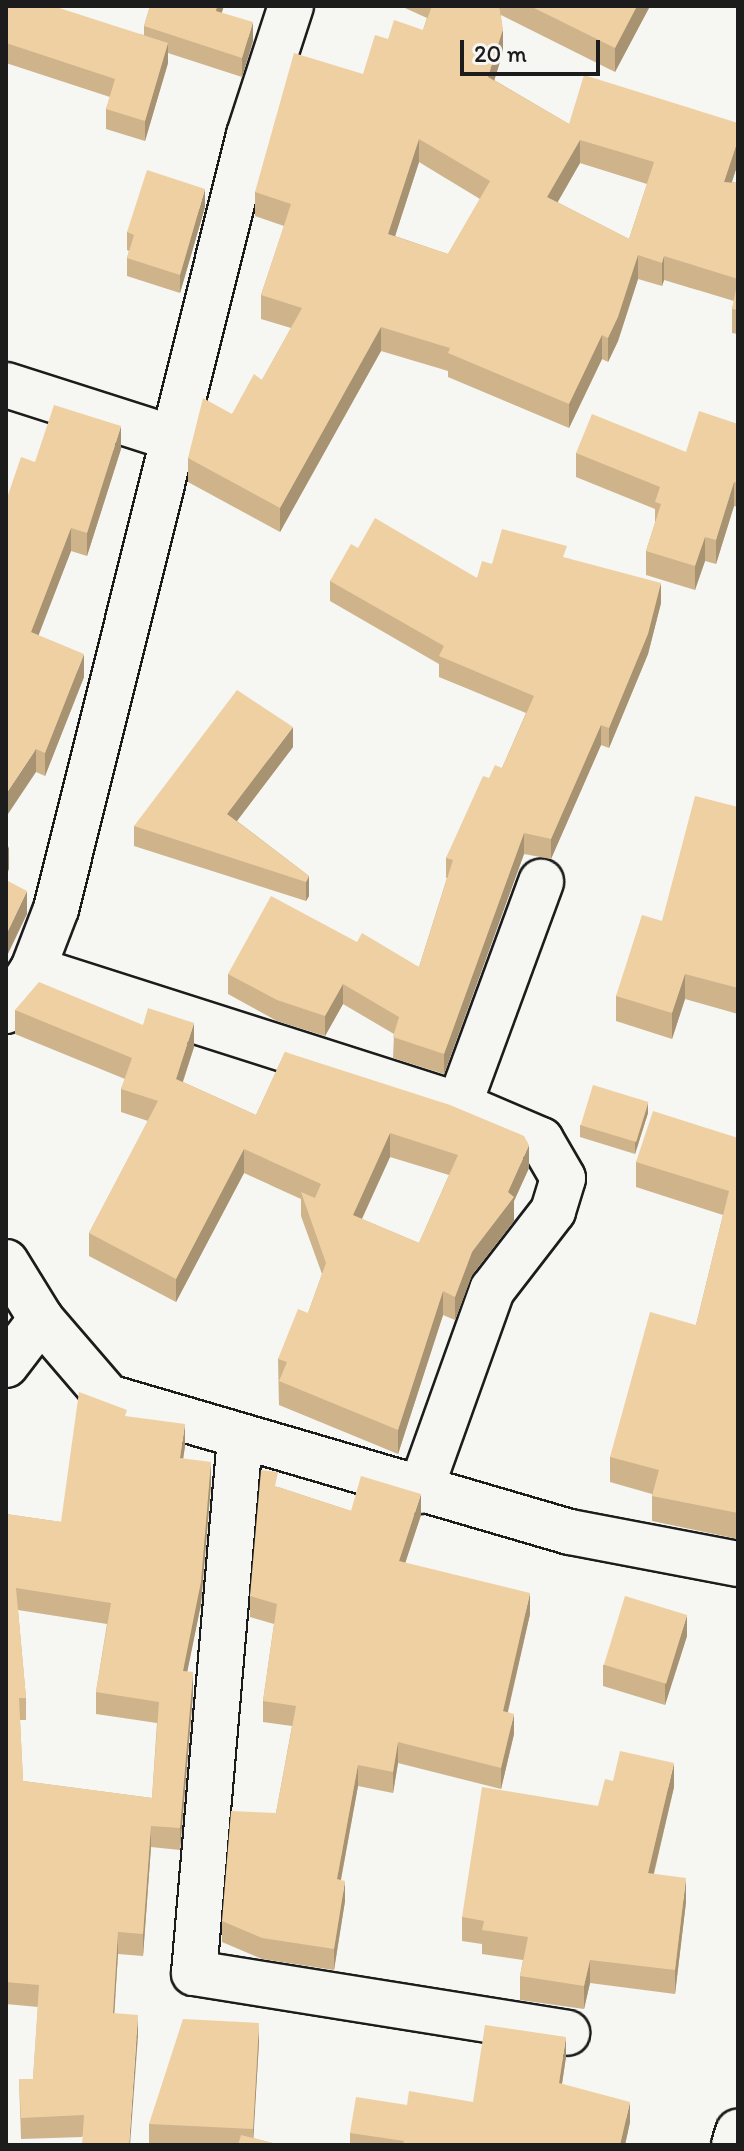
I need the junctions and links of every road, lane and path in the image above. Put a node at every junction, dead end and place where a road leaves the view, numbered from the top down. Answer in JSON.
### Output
{"nodes":[{"id":1,"x":291,"y":6,"type":"edge"},
{"id":2,"x":6,"y":385,"type":"edge"},
{"id":3,"x":175,"y":439,"type":"junction"},
{"id":4,"x":541,"y":882,"type":"dead end"},
{"id":5,"x":33,"y":969,"type":"junction"},
{"id":6,"x":6,"y":1011,"type":"edge"},
{"id":7,"x":459,"y":1105,"type":"junction"},
{"id":8,"x":6,"y":1262,"type":"edge"},
{"id":9,"x":41,"y":1319,"type":"junction"},
{"id":10,"x":6,"y":1365,"type":"edge"},
{"id":11,"x":240,"y":1438,"type":"junction"},
{"id":12,"x":420,"y":1491,"type":"junction"},
{"id":13,"x":738,"y":1564,"type":"edge"},
{"id":14,"x":567,"y":2033,"type":"dead end"},
{"id":15,"x":738,"y":2132,"type":"edge"},
{"id":16,"x":734,"y":2145,"type":"edge"}],
"edges":[{"from":1,"to":3,"type":"street"},
{"from":2,"to":3,"type":"street"},
{"from":3,"to":5,"type":"street"},
{"from":4,"to":7,"type":"street"},
{"from":5,"to":6,"type":"street"},
{"from":5,"to":7,"type":"street"},
{"from":7,"to":12,"type":"street"},
{"from":8,"to":9,"type":"street"},
{"from":9,"to":10,"type":"street"},
{"from":9,"to":11,"type":"street"},
{"from":11,"to":12,"type":"street"},
{"from":11,"to":14,"type":"street"},
{"from":12,"to":13,"type":"street"},
{"from":15,"to":16,"type":"street"}]}
